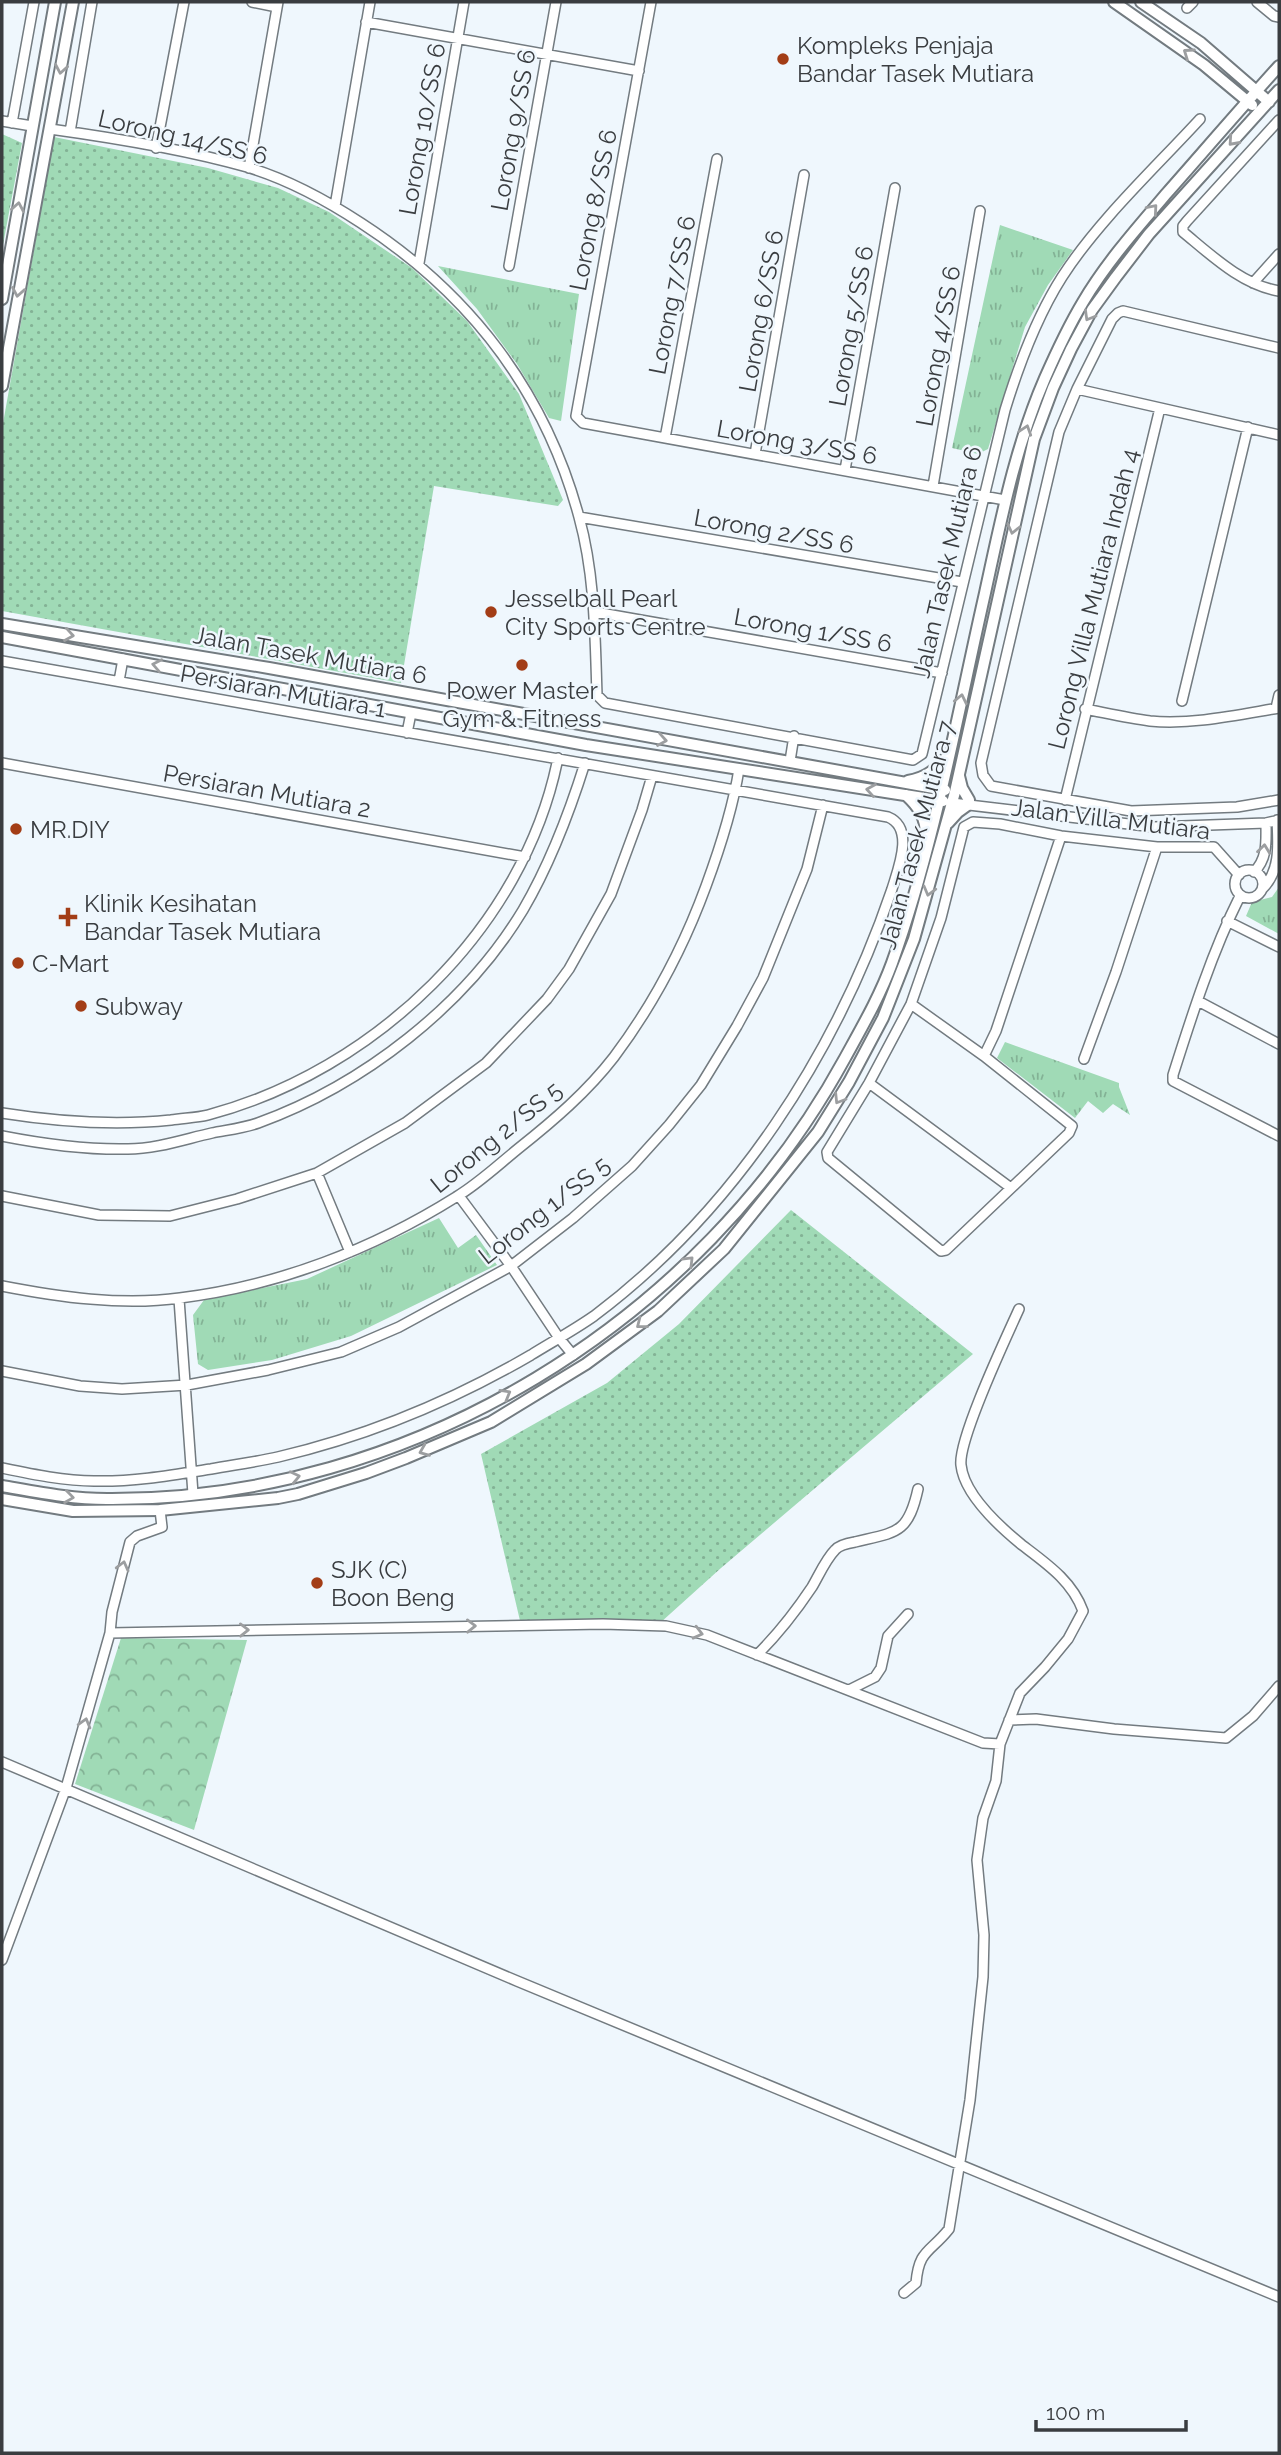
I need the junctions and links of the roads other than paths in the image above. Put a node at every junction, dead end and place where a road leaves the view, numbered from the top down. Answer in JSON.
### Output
{"nodes":[{"id":1,"x":34,"y":2,"type":"edge"},
{"id":2,"x":55,"y":2,"type":"edge"},
{"id":3,"x":73,"y":2,"type":"edge"},
{"id":4,"x":92,"y":2,"type":"edge"},
{"id":5,"x":184,"y":2,"type":"edge"},
{"id":6,"x":252,"y":2,"type":"edge"},
{"id":7,"x":370,"y":2,"type":"edge"},
{"id":8,"x":464,"y":2,"type":"edge"},
{"id":9,"x":556,"y":2,"type":"edge"},
{"id":10,"x":651,"y":2,"type":"edge"},
{"id":11,"x":1114,"y":2,"type":"edge"},
{"id":12,"x":1142,"y":2,"type":"edge"},
{"id":13,"x":1257,"y":2,"type":"edge"},
{"id":14,"x":278,"y":4,"type":"edge"},
{"id":15,"x":1279,"y":17,"type":"edge"},
{"id":16,"x":366,"y":22,"type":"junction"},
{"id":17,"x":457,"y":39,"type":"junction"},
{"id":18,"x":546,"y":54,"type":"junction"},
{"id":19,"x":1279,"y":66,"type":"edge"},
{"id":20,"x":639,"y":71,"type":"junction"},
{"id":21,"x":1279,"y":90,"type":"edge"},
{"id":22,"x":1256,"y":91,"type":"junction"},
{"id":23,"x":1247,"y":100,"type":"junction"},
{"id":24,"x":1269,"y":102,"type":"junction"},
{"id":25,"x":1259,"y":112,"type":"junction"},
{"id":26,"x":1200,"y":119,"type":"dead end"},
{"id":27,"x":1279,"y":120,"type":"edge"},
{"id":28,"x":7,"y":122,"type":"edge"},
{"id":29,"x":32,"y":126,"type":"junction"},
{"id":30,"x":50,"y":129,"type":"junction"},
{"id":31,"x":70,"y":132,"type":"junction"},
{"id":32,"x":156,"y":148,"type":"junction"},
{"id":33,"x":717,"y":159,"type":"dead end"},
{"id":34,"x":249,"y":168,"type":"junction"},
{"id":35,"x":804,"y":175,"type":"dead end"},
{"id":36,"x":895,"y":188,"type":"dead end"},
{"id":37,"x":335,"y":206,"type":"junction"},
{"id":38,"x":980,"y":211,"type":"dead end"},
{"id":39,"x":1279,"y":254,"type":"edge"},
{"id":40,"x":419,"y":263,"type":"junction"},
{"id":41,"x":8,"y":265,"type":"junction"},
{"id":42,"x":23,"y":266,"type":"junction"},
{"id":43,"x":509,"y":266,"type":"dead end"},
{"id":44,"x":1253,"y":284,"type":"junction"},
{"id":45,"x":1279,"y":291,"type":"edge"},
{"id":46,"x":2,"y":299,"type":"edge"},
{"id":47,"x":1279,"y":348,"type":"edge"},
{"id":48,"x":2,"y":386,"type":"edge"},
{"id":49,"x":1077,"y":389,"type":"junction"},
{"id":50,"x":1160,"y":408,"type":"junction"},
{"id":51,"x":583,"y":423,"type":"joint"},
{"id":52,"x":1248,"y":427,"type":"junction"},
{"id":53,"x":1279,"y":435,"type":"edge"},
{"id":54,"x":665,"y":438,"type":"junction"},
{"id":55,"x":755,"y":454,"type":"junction"},
{"id":56,"x":845,"y":470,"type":"junction"},
{"id":57,"x":933,"y":486,"type":"junction"},
{"id":58,"x":984,"y":495,"type":"junction"},
{"id":59,"x":1005,"y":500,"type":"junction"},
{"id":60,"x":579,"y":517,"type":"junction"},
{"id":61,"x":962,"y":582,"type":"junction"},
{"id":62,"x":595,"y":611,"type":"junction"},
{"id":63,"x":2,"y":624,"type":"edge"},
{"id":64,"x":2,"y":637,"type":"edge"},
{"id":65,"x":123,"y":659,"type":"junction"},
{"id":66,"x":2,"y":662,"type":"edge"},
{"id":67,"x":270,"y":668,"type":"junction"},
{"id":68,"x":942,"y":673,"type":"junction"},
{"id":69,"x":119,"y":681,"type":"junction"},
{"id":70,"x":266,"y":686,"type":"junction"},
{"id":71,"x":1279,"y":695,"type":"edge"},
{"id":72,"x":1182,"y":701,"type":"dead end"},
{"id":73,"x":605,"y":703,"type":"joint"},
{"id":74,"x":1278,"y":708,"type":"edge"},
{"id":75,"x":1085,"y":709,"type":"junction"},
{"id":76,"x":411,"y":713,"type":"junction"},
{"id":77,"x":407,"y":733,"type":"junction"},
{"id":78,"x":794,"y":736,"type":"junction"},
{"id":79,"x":949,"y":754,"type":"junction"},
{"id":80,"x":558,"y":758,"type":"junction"},
{"id":81,"x":790,"y":761,"type":"junction"},
{"id":82,"x":2,"y":763,"type":"edge"},
{"id":83,"x":585,"y":763,"type":"junction"},
{"id":84,"x":739,"y":769,"type":"junction"},
{"id":85,"x":959,"y":774,"type":"junction"},
{"id":86,"x":652,"y":776,"type":"junction"},
{"id":87,"x":902,"y":782,"type":"junction"},
{"id":88,"x":736,"y":790,"type":"junction"},
{"id":89,"x":906,"y":795,"type":"junction"},
{"id":90,"x":940,"y":795,"type":"junction"},
{"id":91,"x":954,"y":798,"type":"junction"},
{"id":92,"x":1065,"y":800,"type":"junction"},
{"id":93,"x":1279,"y":800,"type":"edge"},
{"id":94,"x":972,"y":803,"type":"junction"},
{"id":95,"x":823,"y":804,"type":"junction"},
{"id":96,"x":1278,"y":820,"type":"edge"},
{"id":97,"x":1266,"y":822,"type":"junction"},
{"id":98,"x":946,"y":825,"type":"junction"},
{"id":99,"x":1060,"y":835,"type":"junction"},
{"id":100,"x":927,"y":845,"type":"junction"},
{"id":101,"x":1157,"y":847,"type":"junction"},
{"id":102,"x":525,"y":857,"type":"junction"},
{"id":103,"x":1254,"y":872,"type":"junction"},
{"id":104,"x":1239,"y":875,"type":"junction"},
{"id":105,"x":1263,"y":888,"type":"junction"},
{"id":106,"x":1240,"y":896,"type":"junction"},
{"id":107,"x":1227,"y":921,"type":"junction"},
{"id":108,"x":1279,"y":947,"type":"edge"},
{"id":109,"x":1198,"y":1001,"type":"junction"},
{"id":110,"x":911,"y":1004,"type":"junction"},
{"id":111,"x":1279,"y":1044,"type":"edge"},
{"id":112,"x":985,"y":1056,"type":"junction"},
{"id":113,"x":1084,"y":1059,"type":"dead end"},
{"id":114,"x":869,"y":1083,"type":"junction"},
{"id":115,"x":2,"y":1113,"type":"edge"},
{"id":116,"x":2,"y":1136,"type":"edge"},
{"id":117,"x":1279,"y":1136,"type":"edge"},
{"id":118,"x":317,"y":1173,"type":"junction"},
{"id":119,"x":1011,"y":1188,"type":"junction"},
{"id":120,"x":2,"y":1196,"type":"edge"},
{"id":121,"x":459,"y":1196,"type":"junction"},
{"id":122,"x":350,"y":1252,"type":"junction"},
{"id":123,"x":511,"y":1266,"type":"junction"},
{"id":124,"x":2,"y":1286,"type":"edge"},
{"id":125,"x":179,"y":1298,"type":"junction"},
{"id":126,"x":1019,"y":1308,"type":"dead end"},
{"id":127,"x":559,"y":1338,"type":"junction"},
{"id":128,"x":573,"y":1355,"type":"junction"},
{"id":129,"x":2,"y":1371,"type":"edge"},
{"id":130,"x":187,"y":1385,"type":"junction"},
{"id":131,"x":2,"y":1468,"type":"edge"},
{"id":132,"x":193,"y":1472,"type":"junction"},
{"id":133,"x":2,"y":1486,"type":"edge"},
{"id":134,"x":918,"y":1489,"type":"dead end"},
{"id":135,"x":193,"y":1494,"type":"junction"},
{"id":136,"x":2,"y":1499,"type":"edge"},
{"id":137,"x":160,"y":1510,"type":"junction"},
{"id":138,"x":908,"y":1614,"type":"dead end"},
{"id":139,"x":110,"y":1633,"type":"junction"},
{"id":140,"x":757,"y":1655,"type":"junction"},
{"id":141,"x":1279,"y":1686,"type":"edge"},
{"id":142,"x":849,"y":1690,"type":"junction"},
{"id":143,"x":1009,"y":1720,"type":"junction"},
{"id":144,"x":1000,"y":1744,"type":"junction"},
{"id":145,"x":2,"y":1762,"type":"edge"},
{"id":146,"x":66,"y":1788,"type":"junction"},
{"id":147,"x":2,"y":1960,"type":"edge"},
{"id":148,"x":960,"y":2164,"type":"junction"},
{"id":149,"x":904,"y":2293,"type":"dead end"},
{"id":150,"x":1279,"y":2297,"type":"edge"}],
"edges":[{"from":1,"to":28,"type":"street"},
{"from":2,"to":29,"type":"street"},
{"from":3,"to":30,"type":"street","one_way":true},
{"from":4,"to":31,"type":"street"},
{"from":5,"to":32,"type":"street"},
{"from":6,"to":14,"type":"street"},
{"from":7,"to":16,"type":"street"},
{"from":8,"to":17,"type":"street","name":"Lorong 10/SS 6"},
{"from":9,"to":18,"type":"street","name":"Lorong 9/SS 6"},
{"from":10,"to":20,"type":"street","name":"Lorong 8/SS 6"},
{"from":23,"to":11,"type":"street","one_way":true},
{"from":12,"to":22,"type":"street"},
{"from":13,"to":15,"type":"street"},
{"from":14,"to":34,"type":"street"},
{"from":16,"to":17,"type":"street"},
{"from":16,"to":37,"type":"street"},
{"from":17,"to":18,"type":"street"},
{"from":17,"to":40,"type":"street","name":"Lorong 10/SS 6"},
{"from":18,"to":20,"type":"street"},
{"from":18,"to":43,"type":"street","name":"Lorong 9/SS 6"},
{"from":19,"to":22,"type":"street"},
{"from":20,"to":51,"type":"street","name":"Lorong 8/SS 6"},
{"from":21,"to":24,"type":"street","name":"Jalan Tasek Mutiara 7"},
{"from":22,"to":23,"type":"street"},
{"from":22,"to":24,"type":"street"},
{"from":23,"to":25,"type":"street"},
{"from":59,"to":23,"type":"street","name":"Jalan Tasek Mutiara 6","one_way":true},
{"from":24,"to":25,"type":"street","name":"Jalan Tasek Mutiara 7"},
{"from":25,"to":85,"type":"street","name":"Jalan Tasek Mutiara 7","one_way":true},
{"from":26,"to":58,"type":"street","name":"Jalan Tasek Mutiara 6"},
{"from":27,"to":44,"type":"street"},
{"from":28,"to":29,"type":"street"},
{"from":41,"to":29,"type":"street","one_way":true},
{"from":30,"to":31,"type":"street","name":"Lorong 14/SS 6"},
{"from":30,"to":42,"type":"street"},
{"from":31,"to":32,"type":"street","name":"Lorong 14/SS 6"},
{"from":32,"to":34,"type":"street","name":"Lorong 14/SS 6"},
{"from":33,"to":54,"type":"street","name":"Lorong 7/SS 6"},
{"from":34,"to":37,"type":"street","name":"Lorong 14/SS 6"},
{"from":35,"to":55,"type":"street","name":"Lorong 6/SS 6"},
{"from":36,"to":56,"type":"street","name":"Lorong 5/SS 6"},
{"from":37,"to":40,"type":"street","name":"Lorong 14/SS 6"},
{"from":38,"to":57,"type":"street","name":"Lorong 4/SS 6"},
{"from":39,"to":44,"type":"street"},
{"from":40,"to":60,"type":"street","name":"Lorong 14/SS 6"},
{"from":41,"to":42,"type":"street"},
{"from":41,"to":46,"type":"street"},
{"from":42,"to":48,"type":"street","one_way":true},
{"from":44,"to":45,"type":"street"},
{"from":47,"to":49,"type":"street"},
{"from":49,"to":50,"type":"street"},
{"from":49,"to":92,"type":"street"},
{"from":50,"to":52,"type":"street"},
{"from":50,"to":75,"type":"street","name":"Lorong Villa Mutiara Indah 4"},
{"from":51,"to":54,"type":"street","name":"Lorong 3/SS 6"},
{"from":52,"to":53,"type":"street"},
{"from":52,"to":72,"type":"street"},
{"from":54,"to":55,"type":"street","name":"Lorong 3/SS 6"},
{"from":55,"to":56,"type":"street","name":"Lorong 3/SS 6"},
{"from":56,"to":57,"type":"street","name":"Lorong 3/SS 6"},
{"from":57,"to":58,"type":"street","name":"Lorong 3/SS 6"},
{"from":58,"to":59,"type":"street","name":"Lorong 3/SS 6"},
{"from":58,"to":61,"type":"street","name":"Jalan Tasek Mutiara 6"},
{"from":79,"to":59,"type":"street","name":"Jalan Tasek Mutiara 6","one_way":true},
{"from":60,"to":61,"type":"street","name":"Lorong 2/SS 6"},
{"from":60,"to":62,"type":"street","name":"Lorong 14/SS 6"},
{"from":61,"to":68,"type":"street","name":"Jalan Tasek Mutiara 6"},
{"from":62,"to":68,"type":"street","name":"Lorong 1/SS 6"},
{"from":62,"to":73,"type":"street","name":"Lorong 14/SS 6"},
{"from":63,"to":67,"type":"street","name":"Jalan Tasek Mutiara 6","one_way":true},
{"from":64,"to":65,"type":"street","name":"Jalan Tasek Mutiara 6"},
{"from":65,"to":69,"type":"street"},
{"from":70,"to":65,"type":"street","name":"Jalan Tasek Mutiara 6","one_way":true},
{"from":66,"to":69,"type":"street","name":"Persiaran Mutiara 1"},
{"from":67,"to":70,"type":"street"},
{"from":67,"to":81,"type":"street","name":"Jalan Tasek Mutiara 6","one_way":true},
{"from":68,"to":78,"type":"street","name":"Jalan Tasek Mutiara 6"},
{"from":69,"to":77,"type":"street","name":"Persiaran Mutiara 1"},
{"from":70,"to":76,"type":"street","name":"Jalan Tasek Mutiara 6"},
{"from":71,"to":74,"type":"street"},
{"from":73,"to":78,"type":"street","name":"Jalan Tasek Mutiara 6"},
{"from":74,"to":75,"type":"street"},
{"from":75,"to":92,"type":"street","name":"Lorong Villa Mutiara Indah 4"},
{"from":76,"to":77,"type":"street"},
{"from":76,"to":84,"type":"street","name":"Jalan Tasek Mutiara 6"},
{"from":77,"to":80,"type":"street","name":"Persiaran Mutiara 1"},
{"from":78,"to":81,"type":"street"},
{"from":79,"to":87,"type":"street"},
{"from":79,"to":90,"type":"street","name":"Jalan Tasek Mutiara 6"},
{"from":80,"to":83,"type":"street","name":"Jalan Tasek Mutiara 7"},
{"from":80,"to":102,"type":"street"},
{"from":81,"to":87,"type":"street","name":"Jalan Tasek Mutiara 6"},
{"from":82,"to":102,"type":"street","name":"Persiaran Mutiara 2"},
{"from":83,"to":86,"type":"street","name":"Jalan Tasek Mutiara 7"},
{"from":83,"to":116,"type":"street"},
{"from":84,"to":88,"type":"street","name":"Lorong 2/SS 5"},
{"from":89,"to":84,"type":"street","name":"Jalan Tasek Mutiara 6","one_way":true},
{"from":85,"to":91,"type":"street","name":"Jalan Tasek Mutiara 7"},
{"from":85,"to":94,"type":"street"},
{"from":86,"to":88,"type":"street","name":"Jalan Tasek Mutiara 7"},
{"from":86,"to":118,"type":"street"},
{"from":87,"to":90,"type":"street","name":"Jalan Tasek Mutiara 6"},
{"from":88,"to":95,"type":"street","name":"Jalan Tasek Mutiara 7"},
{"from":88,"to":121,"type":"street","name":"Lorong 2/SS 5"},
{"from":89,"to":90,"type":"street","name":"Jalan Tasek Mutiara 6"},
{"from":89,"to":100,"type":"street"},
{"from":90,"to":91,"type":"street","name":"Jalan Tasek Mutiara 6"},
{"from":90,"to":100,"type":"street","name":"Jalan Tasek Mutiara 7"},
{"from":91,"to":94,"type":"street"},
{"from":91,"to":98,"type":"street","name":"Jalan Tasek Mutiara 7"},
{"from":92,"to":93,"type":"street"},
{"from":94,"to":97,"type":"street"},
{"from":94,"to":98,"type":"street"},
{"from":95,"to":123,"type":"street","name":"Lorong 1/SS 5"},
{"from":95,"to":127,"type":"street","name":"Jalan Tasek Mutiara 7"},
{"from":96,"to":97,"type":"street"},
{"from":96,"to":105,"type":"street"},
{"from":103,"to":97,"type":"street","one_way":true},
{"from":98,"to":137,"type":"street","name":"Jalan Tasek Mutiara 7","one_way":true},
{"from":99,"to":101,"type":"street","name":"Jalan Villa Mutiara"},
{"from":99,"to":110,"type":"street","name":"Jalan Villa Mutiara"},
{"from":99,"to":112,"type":"street"},
{"from":128,"to":100,"type":"street","name":"Jalan Tasek Mutiara 7","one_way":true},
{"from":101,"to":104,"type":"street","name":"Jalan Villa Mutiara"},
{"from":101,"to":113,"type":"street"},
{"from":102,"to":115,"type":"street"},
{"from":103,"to":104,"type":"street"},
{"from":103,"to":105,"type":"street"},
{"from":104,"to":106,"type":"street"},
{"from":105,"to":106,"type":"street"},
{"from":106,"to":107,"type":"street"},
{"from":107,"to":108,"type":"street"},
{"from":107,"to":109,"type":"street"},
{"from":109,"to":111,"type":"street"},
{"from":109,"to":117,"type":"street"},
{"from":110,"to":112,"type":"street"},
{"from":110,"to":114,"type":"street"},
{"from":112,"to":119,"type":"street"},
{"from":114,"to":119,"type":"street"},
{"from":114,"to":119,"type":"street"},
{"from":118,"to":120,"type":"street"},
{"from":118,"to":122,"type":"street"},
{"from":121,"to":122,"type":"street","name":"Lorong 2/SS 5"},
{"from":121,"to":123,"type":"street"},
{"from":122,"to":125,"type":"street","name":"Lorong 2/SS 5"},
{"from":123,"to":127,"type":"street"},
{"from":123,"to":130,"type":"street","name":"Lorong 1/SS 5"},
{"from":124,"to":125,"type":"street","name":"Lorong 2/SS 5"},
{"from":125,"to":130,"type":"street"},
{"from":126,"to":143,"type":"street"},
{"from":127,"to":128,"type":"street"},
{"from":127,"to":132,"type":"street","name":"Jalan Tasek Mutiara 7"},
{"from":135,"to":128,"type":"street","name":"Jalan Tasek Mutiara 7","one_way":true},
{"from":129,"to":130,"type":"street","name":"Lorong 1/SS 5"},
{"from":130,"to":132,"type":"street"},
{"from":131,"to":132,"type":"street","name":"Jalan Tasek Mutiara 7"},
{"from":132,"to":135,"type":"street"},
{"from":133,"to":135,"type":"street","name":"Jalan Tasek Mutiara 7","one_way":true},
{"from":134,"to":140,"type":"street"},
{"from":136,"to":137,"type":"street","name":"Jalan Tasek Mutiara 7"},
{"from":139,"to":137,"type":"street","one_way":true},
{"from":138,"to":142,"type":"street"},
{"from":139,"to":140,"type":"street","one_way":true},
{"from":146,"to":139,"type":"street","one_way":true},
{"from":140,"to":142,"type":"street"},
{"from":141,"to":143,"type":"street"},
{"from":142,"to":144,"type":"street"},
{"from":143,"to":144,"type":"street"},
{"from":144,"to":148,"type":"street"},
{"from":145,"to":146,"type":"street"},
{"from":146,"to":147,"type":"street"},
{"from":146,"to":148,"type":"street"},
{"from":148,"to":149,"type":"street"},
{"from":148,"to":150,"type":"street"}]}
